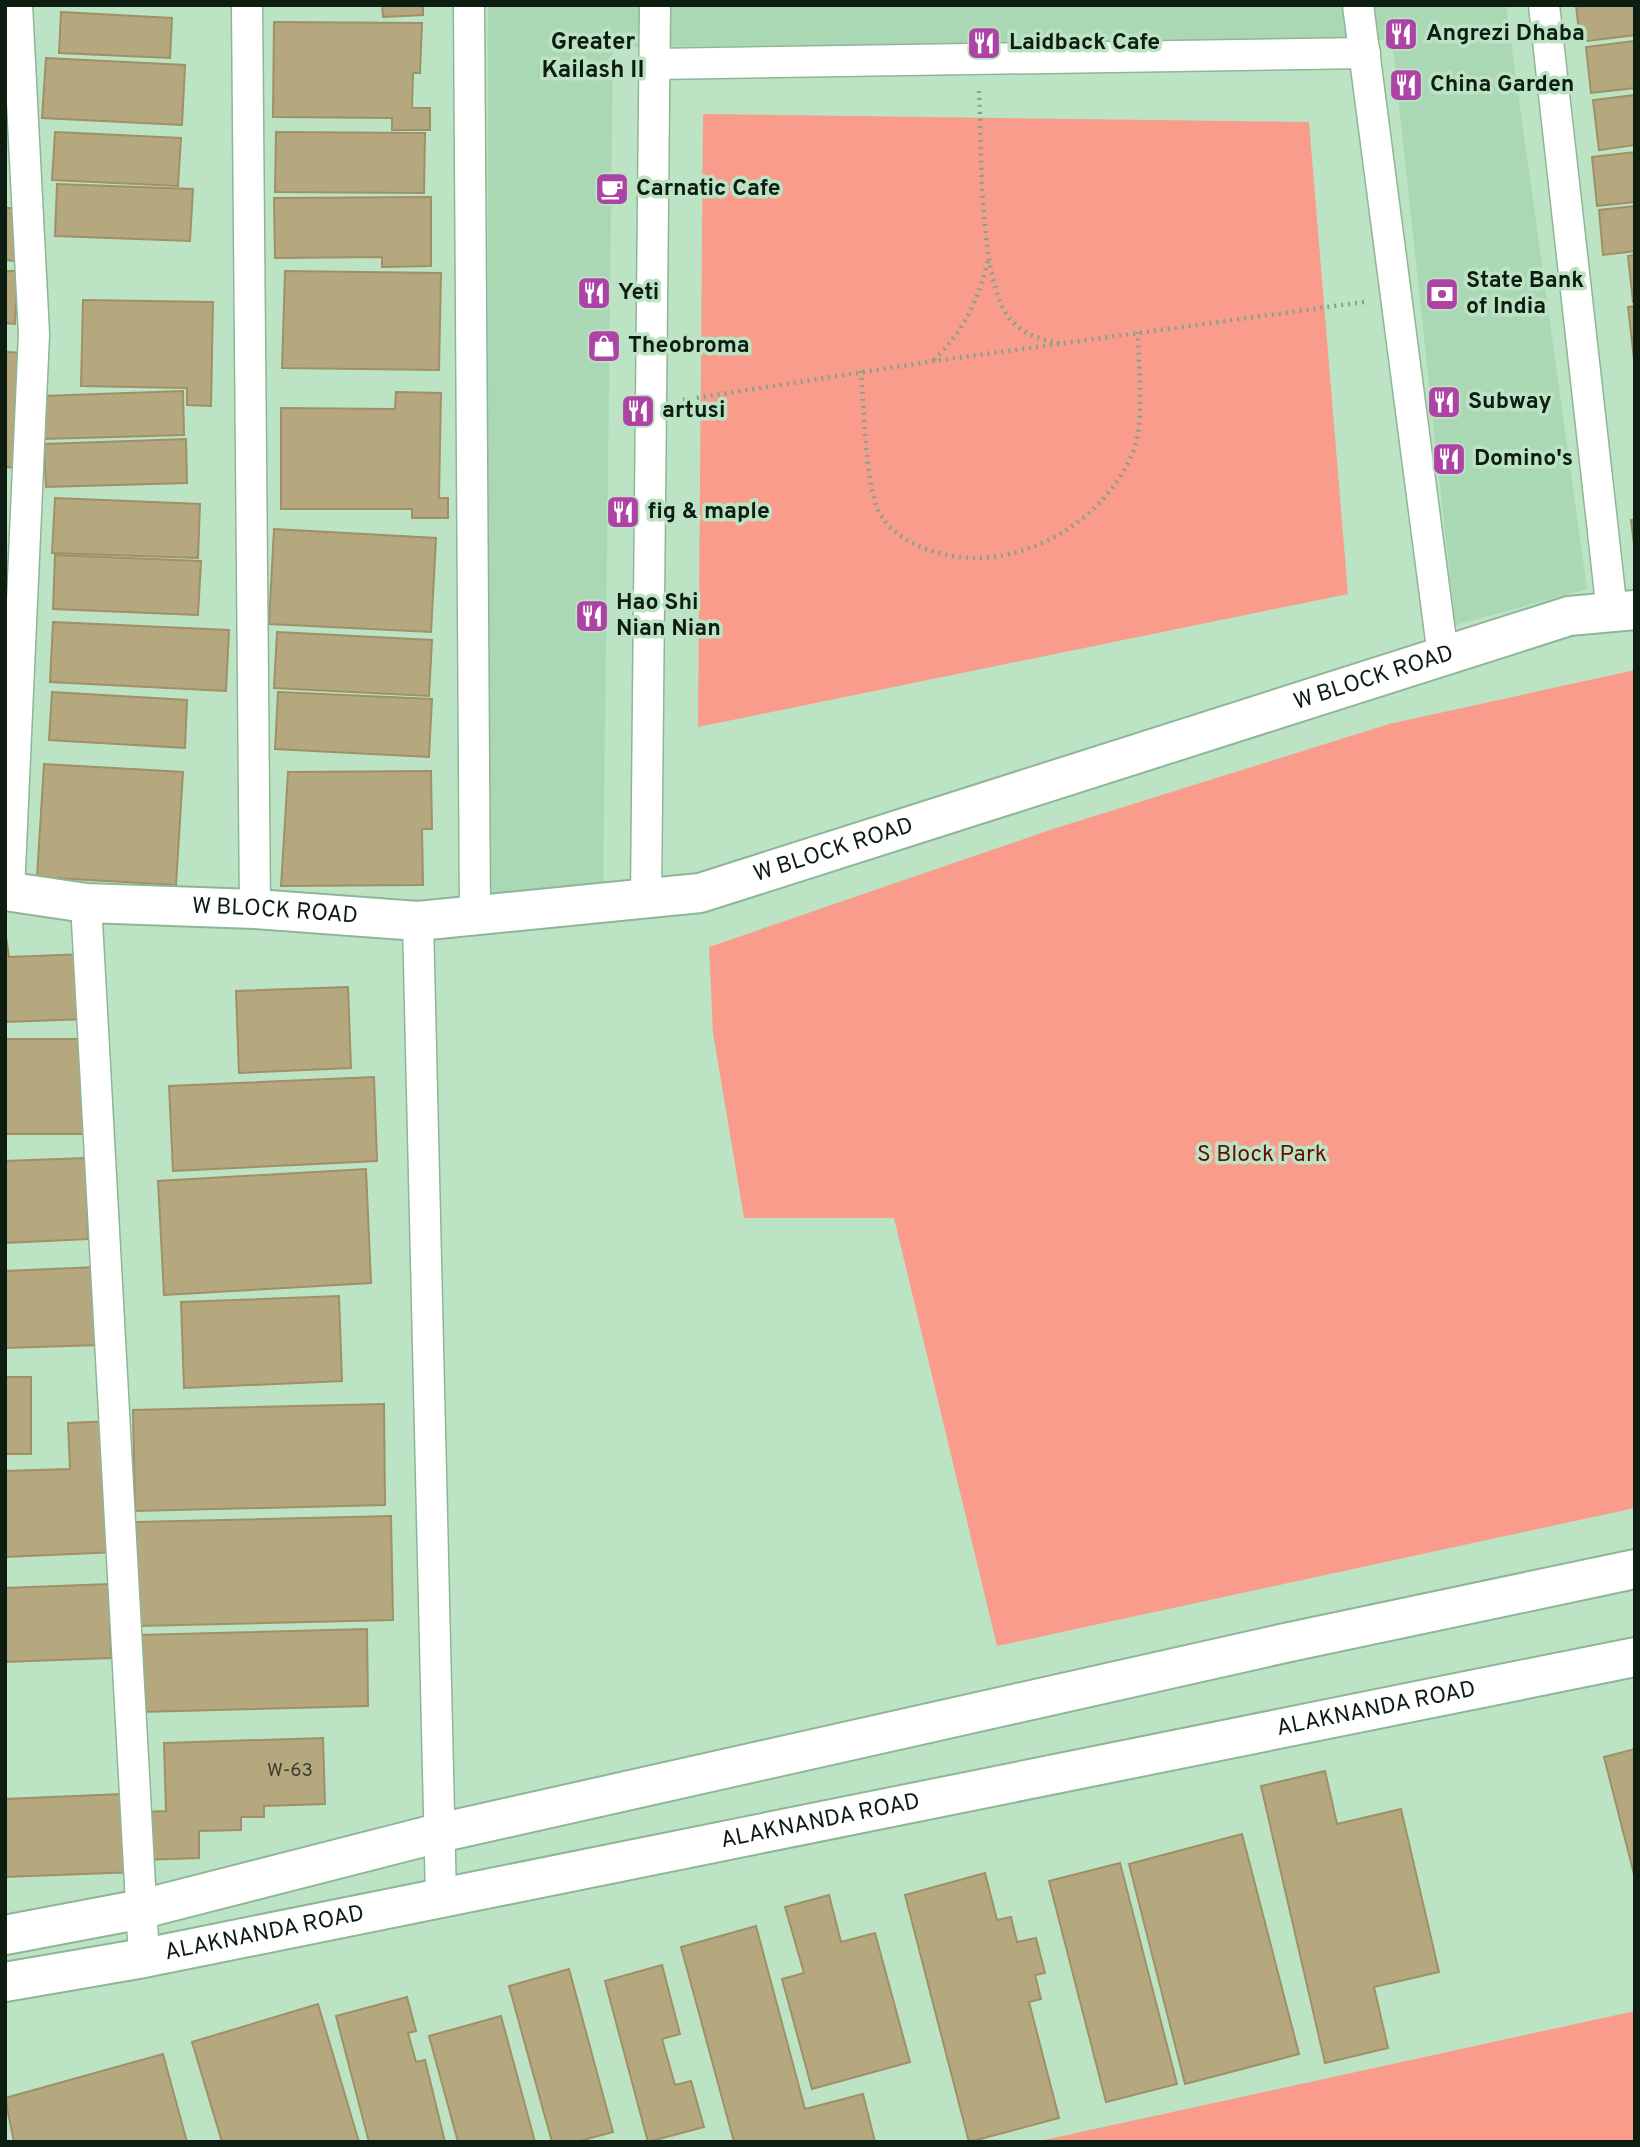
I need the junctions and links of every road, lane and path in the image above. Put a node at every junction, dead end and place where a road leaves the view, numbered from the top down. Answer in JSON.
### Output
{"nodes":[{"id":1,"x":17,"y":5,"type":"edge"},
{"id":2,"x":247,"y":5,"type":"edge"},
{"id":3,"x":469,"y":5,"type":"edge"},
{"id":4,"x":655,"y":5,"type":"edge"},
{"id":5,"x":1358,"y":5,"type":"edge"},
{"id":6,"x":1544,"y":5,"type":"edge"},
{"id":7,"x":1364,"y":53,"type":"junction"},
{"id":8,"x":977,"y":59,"type":"junction"},
{"id":9,"x":654,"y":64,"type":"junction"},
{"id":10,"x":988,"y":258,"type":"junction"},
{"id":11,"x":1396,"y":298,"type":"junction"},
{"id":12,"x":1138,"y":331,"type":"junction"},
{"id":13,"x":1067,"y":344,"type":"junction"},
{"id":14,"x":934,"y":360,"type":"junction"},
{"id":15,"x":861,"y":371,"type":"junction"},
{"id":16,"x":651,"y":405,"type":"junction"},
{"id":17,"x":1623,"y":611,"type":"edge"},
{"id":18,"x":1443,"y":656,"type":"junction"},
{"id":19,"x":7,"y":891,"type":"edge"},
{"id":20,"x":646,"y":899,"type":"junction"},
{"id":21,"x":86,"y":903,"type":"junction"},
{"id":22,"x":255,"y":909,"type":"junction"},
{"id":23,"x":475,"y":916,"type":"junction"},
{"id":24,"x":418,"y":922,"type":"junction"},
{"id":25,"x":1635,"y":1569,"type":"edge"},
{"id":26,"x":1635,"y":1657,"type":"edge"},
{"id":27,"x":439,"y":1833,"type":"junction"},
{"id":28,"x":441,"y":1898,"type":"junction"},
{"id":29,"x":142,"y":1909,"type":"junction"},
{"id":30,"x":5,"y":1935,"type":"edge"},
{"id":31,"x":144,"y":1958,"type":"junction"},
{"id":32,"x":5,"y":1982,"type":"edge"}],
"edges":[{"from":1,"to":19,"type":"street"},
{"from":2,"to":22,"type":"street"},
{"from":3,"to":23,"type":"street"},
{"from":4,"to":9,"type":"street"},
{"from":5,"to":7,"type":"street"},
{"from":6,"to":17,"type":"street"},
{"from":7,"to":8,"type":"street"},
{"from":7,"to":11,"type":"street"},
{"from":8,"to":9,"type":"street"},
{"from":8,"to":10,"type":"path"},
{"from":9,"to":16,"type":"street"},
{"from":10,"to":13,"type":"path"},
{"from":10,"to":14,"type":"path"},
{"from":11,"to":12,"type":"path"},
{"from":11,"to":18,"type":"street"},
{"from":12,"to":13,"type":"path"},
{"from":12,"to":15,"type":"path"},
{"from":13,"to":14,"type":"path"},
{"from":14,"to":15,"type":"path"},
{"from":15,"to":16,"type":"path"},
{"from":16,"to":20,"type":"street"},
{"from":17,"to":18,"type":"street","name":"W BLOCK ROAD"},
{"from":18,"to":20,"type":"street","name":"W BLOCK ROAD"},
{"from":19,"to":21,"type":"street","name":"W BLOCK ROAD"},
{"from":20,"to":23,"type":"street","name":"W BLOCK ROAD"},
{"from":21,"to":22,"type":"street","name":"W BLOCK ROAD"},
{"from":21,"to":29,"type":"street"},
{"from":22,"to":24,"type":"street","name":"W BLOCK ROAD"},
{"from":23,"to":24,"type":"street","name":"W BLOCK ROAD"},
{"from":24,"to":27,"type":"street"},
{"from":25,"to":27,"type":"street"},
{"from":26,"to":28,"type":"street","name":"ALAKNANDA ROAD"},
{"from":27,"to":28,"type":"street"},
{"from":27,"to":29,"type":"street"},
{"from":28,"to":31,"type":"street","name":"ALAKNANDA ROAD"},
{"from":29,"to":30,"type":"street"},
{"from":29,"to":31,"type":"street"},
{"from":31,"to":32,"type":"street","name":"ALAKNANDA ROAD"}]}
